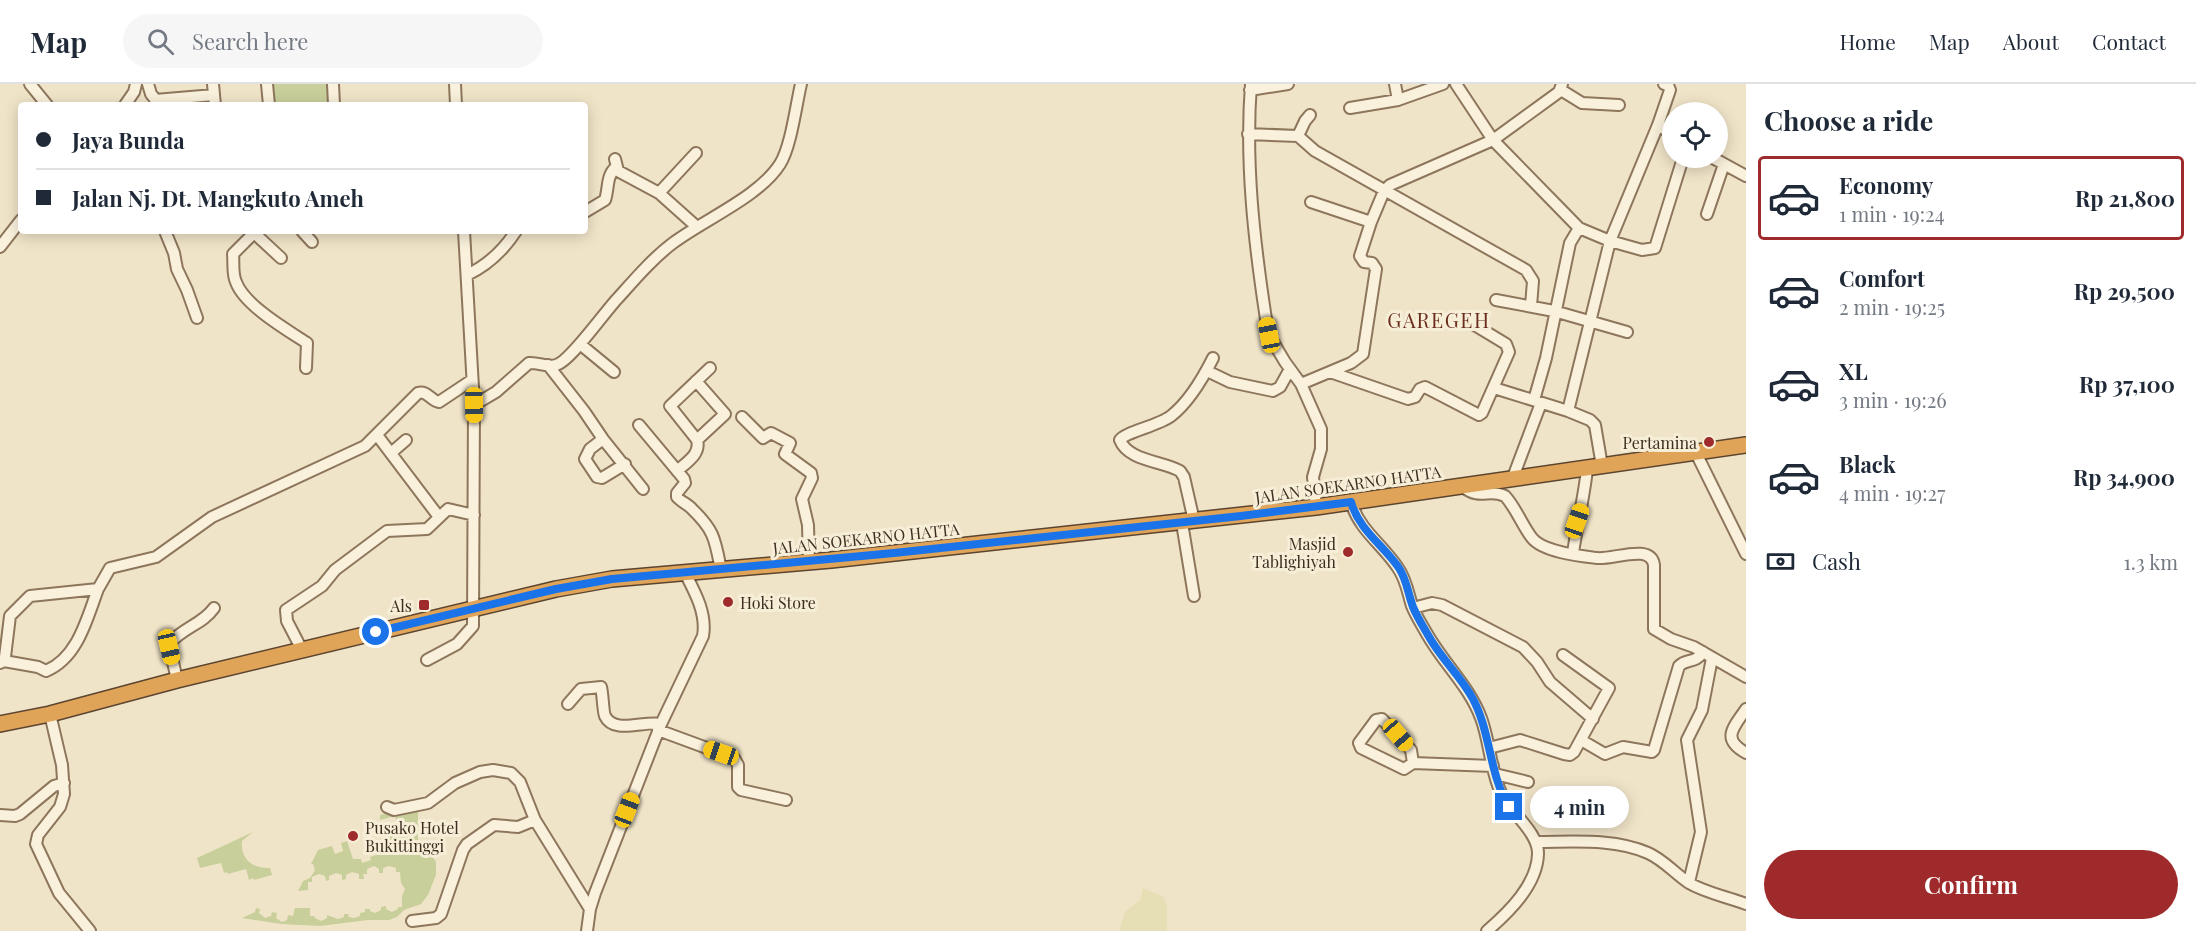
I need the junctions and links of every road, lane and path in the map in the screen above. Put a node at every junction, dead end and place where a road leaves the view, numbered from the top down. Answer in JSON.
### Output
{"nodes":[{"id":1,"x":30,"y":84,"type":"edge"},
{"id":2,"x":136,"y":84,"type":"edge"},
{"id":3,"x":148,"y":84,"type":"edge"},
{"id":4,"x":267,"y":84,"type":"edge"},
{"id":5,"x":333,"y":84,"type":"edge"},
{"id":6,"x":455,"y":84,"type":"edge"},
{"id":7,"x":801,"y":84,"type":"edge"},
{"id":8,"x":1288,"y":84,"type":"edge"},
{"id":9,"x":1395,"y":84,"type":"edge"},
{"id":10,"x":1443,"y":84,"type":"edge"},
{"id":11,"x":1456,"y":84,"type":"edge"},
{"id":12,"x":1664,"y":84,"type":"edge"},
{"id":13,"x":1250,"y":87,"type":"edge"},
{"id":14,"x":1562,"y":87,"type":"edge"},
{"id":15,"x":214,"y":95,"type":"edge"},
{"id":16,"x":1398,"y":100,"type":"junction"},
{"id":17,"x":45,"y":102,"type":"edge"},
{"id":18,"x":127,"y":102,"type":"edge"},
{"id":19,"x":157,"y":102,"type":"edge"},
{"id":20,"x":165,"y":102,"type":"edge"},
{"id":21,"x":269,"y":102,"type":"edge"},
{"id":22,"x":334,"y":102,"type":"edge"},
{"id":23,"x":456,"y":102,"type":"edge"},
{"id":24,"x":1619,"y":105,"type":"dead end"},
{"id":25,"x":1350,"y":108,"type":"dead end"},
{"id":26,"x":1310,"y":115,"type":"dead end"},
{"id":27,"x":1658,"y":125,"type":"junction"},
{"id":28,"x":1662,"y":128,"type":"edge"},
{"id":29,"x":1248,"y":134,"type":"junction"},
{"id":30,"x":1298,"y":136,"type":"junction"},
{"id":31,"x":1493,"y":140,"type":"junction"},
{"id":32,"x":696,"y":153,"type":"dead end"},
{"id":33,"x":1728,"y":166,"type":"edge"},
{"id":34,"x":1680,"y":168,"type":"edge"},
{"id":35,"x":1723,"y":168,"type":"edge"},
{"id":36,"x":1746,"y":176,"type":"edge"},
{"id":37,"x":1384,"y":191,"type":"junction"},
{"id":38,"x":658,"y":193,"type":"junction"},
{"id":39,"x":1311,"y":202,"type":"dead end"},
{"id":40,"x":588,"y":210,"type":"edge"},
{"id":41,"x":1707,"y":214,"type":"dead end"},
{"id":42,"x":1371,"y":222,"type":"junction"},
{"id":43,"x":18,"y":224,"type":"edge"},
{"id":44,"x":697,"y":227,"type":"junction"},
{"id":45,"x":1579,"y":228,"type":"junction"},
{"id":46,"x":166,"y":234,"type":"edge"},
{"id":47,"x":251,"y":234,"type":"edge"},
{"id":48,"x":255,"y":234,"type":"edge"},
{"id":49,"x":305,"y":234,"type":"edge"},
{"id":50,"x":464,"y":234,"type":"edge"},
{"id":51,"x":514,"y":234,"type":"edge"},
{"id":52,"x":1610,"y":241,"type":"junction"},
{"id":53,"x":312,"y":242,"type":"dead end"},
{"id":54,"x":0,"y":247,"type":"edge"},
{"id":55,"x":281,"y":258,"type":"dead end"},
{"id":56,"x":467,"y":275,"type":"junction"},
{"id":57,"x":1496,"y":300,"type":"dead end"},
{"id":58,"x":1531,"y":306,"type":"junction"},
{"id":59,"x":1554,"y":311,"type":"junction"},
{"id":60,"x":197,"y":318,"type":"dead end"},
{"id":61,"x":1462,"y":318,"type":"dead end"},
{"id":62,"x":1589,"y":320,"type":"junction"},
{"id":63,"x":1627,"y":332,"type":"dead end"},
{"id":64,"x":580,"y":344,"type":"junction"},
{"id":65,"x":1213,"y":358,"type":"dead end"},
{"id":66,"x":548,"y":365,"type":"junction"},
{"id":67,"x":306,"y":368,"type":"dead end"},
{"id":68,"x":710,"y":368,"type":"dead end"},
{"id":69,"x":1290,"y":369,"type":"junction"},
{"id":70,"x":1207,"y":371,"type":"junction"},
{"id":71,"x":614,"y":372,"type":"dead end"},
{"id":72,"x":1330,"y":372,"type":"junction"},
{"id":73,"x":472,"y":380,"type":"junction"},
{"id":74,"x":696,"y":381,"type":"junction"},
{"id":75,"x":1301,"y":384,"type":"junction"},
{"id":76,"x":1494,"y":388,"type":"junction"},
{"id":77,"x":1538,"y":402,"type":"junction"},
{"id":78,"x":474,"y":405,"type":"junction"},
{"id":79,"x":1568,"y":411,"type":"junction"},
{"id":80,"x":742,"y":417,"type":"dead end"},
{"id":81,"x":639,"y":425,"type":"dead end"},
{"id":82,"x":377,"y":435,"type":"junction"},
{"id":83,"x":603,"y":439,"type":"junction"},
{"id":84,"x":406,"y":440,"type":"dead end"},
{"id":85,"x":697,"y":440,"type":"junction"},
{"id":86,"x":1746,"y":445,"type":"edge"},
{"id":87,"x":391,"y":453,"type":"junction"},
{"id":88,"x":1696,"y":453,"type":"junction"},
{"id":89,"x":625,"y":464,"type":"junction"},
{"id":90,"x":1595,"y":468,"type":"junction"},
{"id":91,"x":677,"y":471,"type":"junction"},
{"id":92,"x":1512,"y":480,"type":"junction"},
{"id":93,"x":1463,"y":487,"type":"junction"},
{"id":94,"x":644,"y":489,"type":"dead end"},
{"id":95,"x":1351,"y":502,"type":"junction"},
{"id":96,"x":1316,"y":507,"type":"junction"},
{"id":97,"x":474,"y":515,"type":"junction"},
{"id":98,"x":439,"y":517,"type":"junction"},
{"id":99,"x":1188,"y":522,"type":"junction"},
{"id":100,"x":1573,"y":553,"type":"junction"},
{"id":101,"x":1746,"y":554,"type":"edge"},
{"id":102,"x":809,"y":562,"type":"junction"},
{"id":103,"x":721,"y":570,"type":"junction"},
{"id":104,"x":685,"y":573,"type":"junction"},
{"id":105,"x":98,"y":589,"type":"junction"},
{"id":106,"x":1194,"y":596,"type":"dead end"},
{"id":107,"x":214,"y":608,"type":"dead end"},
{"id":108,"x":1413,"y":608,"type":"junction"},
{"id":109,"x":472,"y":610,"type":"junction"},
{"id":110,"x":302,"y":650,"type":"junction"},
{"id":111,"x":1563,"y":655,"type":"dead end"},
{"id":112,"x":1707,"y":655,"type":"junction"},
{"id":113,"x":427,"y":660,"type":"dead end"},
{"id":114,"x":2,"y":662,"type":"edge"},
{"id":115,"x":1746,"y":677,"type":"edge"},
{"id":116,"x":177,"y":680,"type":"junction"},
{"id":117,"x":568,"y":704,"type":"dead end"},
{"id":118,"x":1746,"y":709,"type":"edge"},
{"id":119,"x":50,"y":714,"type":"junction"},
{"id":120,"x":1593,"y":719,"type":"junction"},
{"id":121,"x":0,"y":724,"type":"edge"},
{"id":122,"x":660,"y":727,"type":"junction"},
{"id":123,"x":1581,"y":740,"type":"junction"},
{"id":124,"x":1488,"y":748,"type":"junction"},
{"id":125,"x":1746,"y":753,"type":"edge"},
{"id":126,"x":1413,"y":763,"type":"junction"},
{"id":127,"x":1494,"y":770,"type":"junction"},
{"id":128,"x":1528,"y":782,"type":"dead end"},
{"id":129,"x":64,"y":783,"type":"junction"},
{"id":130,"x":786,"y":800,"type":"dead end"},
{"id":131,"x":387,"y":807,"type":"dead end"},
{"id":132,"x":0,"y":815,"type":"edge"},
{"id":133,"x":535,"y":820,"type":"junction"},
{"id":134,"x":1537,"y":842,"type":"junction"},
{"id":135,"x":1689,"y":882,"type":"junction"},
{"id":136,"x":1746,"y":903,"type":"edge"},
{"id":137,"x":590,"y":909,"type":"junction"},
{"id":138,"x":412,"y":921,"type":"dead end"},
{"id":139,"x":90,"y":931,"type":"edge"},
{"id":140,"x":587,"y":931,"type":"edge"},
{"id":141,"x":1487,"y":931,"type":"edge"}],
"edges":[{"from":1,"to":17,"type":"street"},
{"from":2,"to":18,"type":"street"},
{"from":3,"to":19,"type":"street"},
{"from":4,"to":21,"type":"street"},
{"from":5,"to":22,"type":"street"},
{"from":6,"to":23,"type":"street"},
{"from":7,"to":44,"type":"street"},
{"from":8,"to":13,"type":"street"},
{"from":9,"to":16,"type":"street"},
{"from":10,"to":16,"type":"street"},
{"from":11,"to":31,"type":"street"},
{"from":12,"to":27,"type":"street"},
{"from":13,"to":29,"type":"street"},
{"from":14,"to":24,"type":"street"},
{"from":14,"to":31,"type":"street"},
{"from":15,"to":20,"type":"street"},
{"from":16,"to":25,"type":"street"},
{"from":26,"to":30,"type":"street"},
{"from":27,"to":28,"type":"street"},
{"from":27,"to":52,"type":"street"},
{"from":29,"to":30,"type":"street"},
{"from":29,"to":69,"type":"street"},
{"from":30,"to":37,"type":"street"},
{"from":31,"to":37,"type":"street"},
{"from":31,"to":45,"type":"street"},
{"from":32,"to":38,"type":"street"},
{"from":33,"to":36,"type":"street"},
{"from":34,"to":52,"type":"street"},
{"from":35,"to":41,"type":"street"},
{"from":37,"to":42,"type":"street"},
{"from":37,"to":58,"type":"street"},
{"from":38,"to":40,"type":"street"},
{"from":38,"to":44,"type":"street"},
{"from":39,"to":42,"type":"street"},
{"from":42,"to":72,"type":"street"},
{"from":43,"to":54,"type":"street"},
{"from":44,"to":64,"type":"street"},
{"from":45,"to":52,"type":"street"},
{"from":45,"to":59,"type":"street"},
{"from":46,"to":60,"type":"street"},
{"from":47,"to":67,"type":"street"},
{"from":48,"to":55,"type":"street"},
{"from":49,"to":53,"type":"street"},
{"from":50,"to":56,"type":"street"},
{"from":51,"to":56,"type":"street"},
{"from":52,"to":62,"type":"street"},
{"from":56,"to":73,"type":"street"},
{"from":57,"to":58,"type":"street"},
{"from":58,"to":59,"type":"street"},
{"from":59,"to":62,"type":"street"},
{"from":59,"to":77,"type":"street"},
{"from":61,"to":76,"type":"street"},
{"from":62,"to":63,"type":"street"},
{"from":62,"to":79,"type":"street"},
{"from":64,"to":66,"type":"street"},
{"from":64,"to":71,"type":"street"},
{"from":65,"to":70,"type":"street"},
{"from":66,"to":78,"type":"street"},
{"from":66,"to":83,"type":"street"},
{"from":68,"to":74,"type":"street"},
{"from":69,"to":70,"type":"street"},
{"from":69,"to":75,"type":"street"},
{"from":70,"to":99,"type":"street"},
{"from":72,"to":75,"type":"street"},
{"from":72,"to":76,"type":"street"},
{"from":73,"to":78,"type":"street"},
{"from":73,"to":82,"type":"street"},
{"from":74,"to":85,"type":"street"},
{"from":74,"to":85,"type":"street"},
{"from":75,"to":96,"type":"street"},
{"from":76,"to":77,"type":"street"},
{"from":77,"to":79,"type":"street"},
{"from":77,"to":92,"type":"street"},
{"from":78,"to":97,"type":"street"},
{"from":79,"to":90,"type":"street"},
{"from":80,"to":102,"type":"street"},
{"from":81,"to":91,"type":"street"},
{"from":82,"to":87,"type":"street"},
{"from":82,"to":105,"type":"street"},
{"from":83,"to":89,"type":"street"},
{"from":83,"to":89,"type":"street"},
{"from":84,"to":87,"type":"street"},
{"from":85,"to":91,"type":"street"},
{"from":86,"to":88,"type":"highway","name":"JALAN SOEKARNO HATTA"},
{"from":87,"to":98,"type":"street"},
{"from":88,"to":90,"type":"highway","name":"JALAN SOEKARNO HATTA"},
{"from":88,"to":101,"type":"street"},
{"from":89,"to":94,"type":"street"},
{"from":90,"to":92,"type":"highway","name":"JALAN SOEKARNO HATTA"},
{"from":90,"to":100,"type":"street"},
{"from":91,"to":103,"type":"street"},
{"from":92,"to":93,"type":"highway","name":"JALAN SOEKARNO HATTA"},
{"from":93,"to":95,"type":"highway","name":"JALAN SOEKARNO HATTA"},
{"from":93,"to":100,"type":"street"},
{"from":95,"to":96,"type":"highway","name":"JALAN SOEKARNO HATTA"},
{"from":95,"to":108,"type":"street"},
{"from":96,"to":99,"type":"highway","name":"JALAN SOEKARNO HATTA"},
{"from":97,"to":98,"type":"street"},
{"from":97,"to":109,"type":"street"},
{"from":98,"to":110,"type":"street"},
{"from":99,"to":102,"type":"highway","name":"JALAN SOEKARNO HATTA"},
{"from":99,"to":106,"type":"street"},
{"from":100,"to":112,"type":"street"},
{"from":102,"to":103,"type":"highway","name":"JALAN SOEKARNO HATTA"},
{"from":103,"to":104,"type":"highway","name":"JALAN SOEKARNO HATTA"},
{"from":104,"to":109,"type":"highway","name":"JALAN SOEKARNO HATTA"},
{"from":104,"to":122,"type":"street"},
{"from":105,"to":114,"type":"street"},
{"from":105,"to":114,"type":"street"},
{"from":107,"to":116,"type":"street"},
{"from":108,"to":120,"type":"street"},
{"from":108,"to":124,"type":"street"},
{"from":109,"to":110,"type":"highway","name":"JALAN SOEKARNO HATTA"},
{"from":109,"to":113,"type":"street"},
{"from":110,"to":116,"type":"highway","name":"JALAN SOEKARNO HATTA"},
{"from":111,"to":120,"type":"street"},
{"from":112,"to":115,"type":"street"},
{"from":112,"to":123,"type":"street"},
{"from":112,"to":135,"type":"street"},
{"from":116,"to":119,"type":"highway","name":"JALAN SOEKARNO HATTA"},
{"from":117,"to":122,"type":"street"},
{"from":118,"to":125,"type":"street"},
{"from":119,"to":121,"type":"highway","name":"JALAN SOEKARNO HATTA"},
{"from":119,"to":129,"type":"street"},
{"from":120,"to":123,"type":"street"},
{"from":122,"to":130,"type":"street"},
{"from":122,"to":137,"type":"street"},
{"from":123,"to":124,"type":"street"},
{"from":124,"to":127,"type":"street"},
{"from":126,"to":126,"type":"street"},
{"from":126,"to":127,"type":"street"},
{"from":127,"to":128,"type":"street"},
{"from":127,"to":134,"type":"street"},
{"from":129,"to":132,"type":"street"},
{"from":129,"to":139,"type":"street"},
{"from":131,"to":133,"type":"street"},
{"from":133,"to":137,"type":"street"},
{"from":133,"to":138,"type":"street"},
{"from":134,"to":135,"type":"street"},
{"from":134,"to":141,"type":"street"},
{"from":135,"to":136,"type":"street"},
{"from":137,"to":140,"type":"street"}]}
